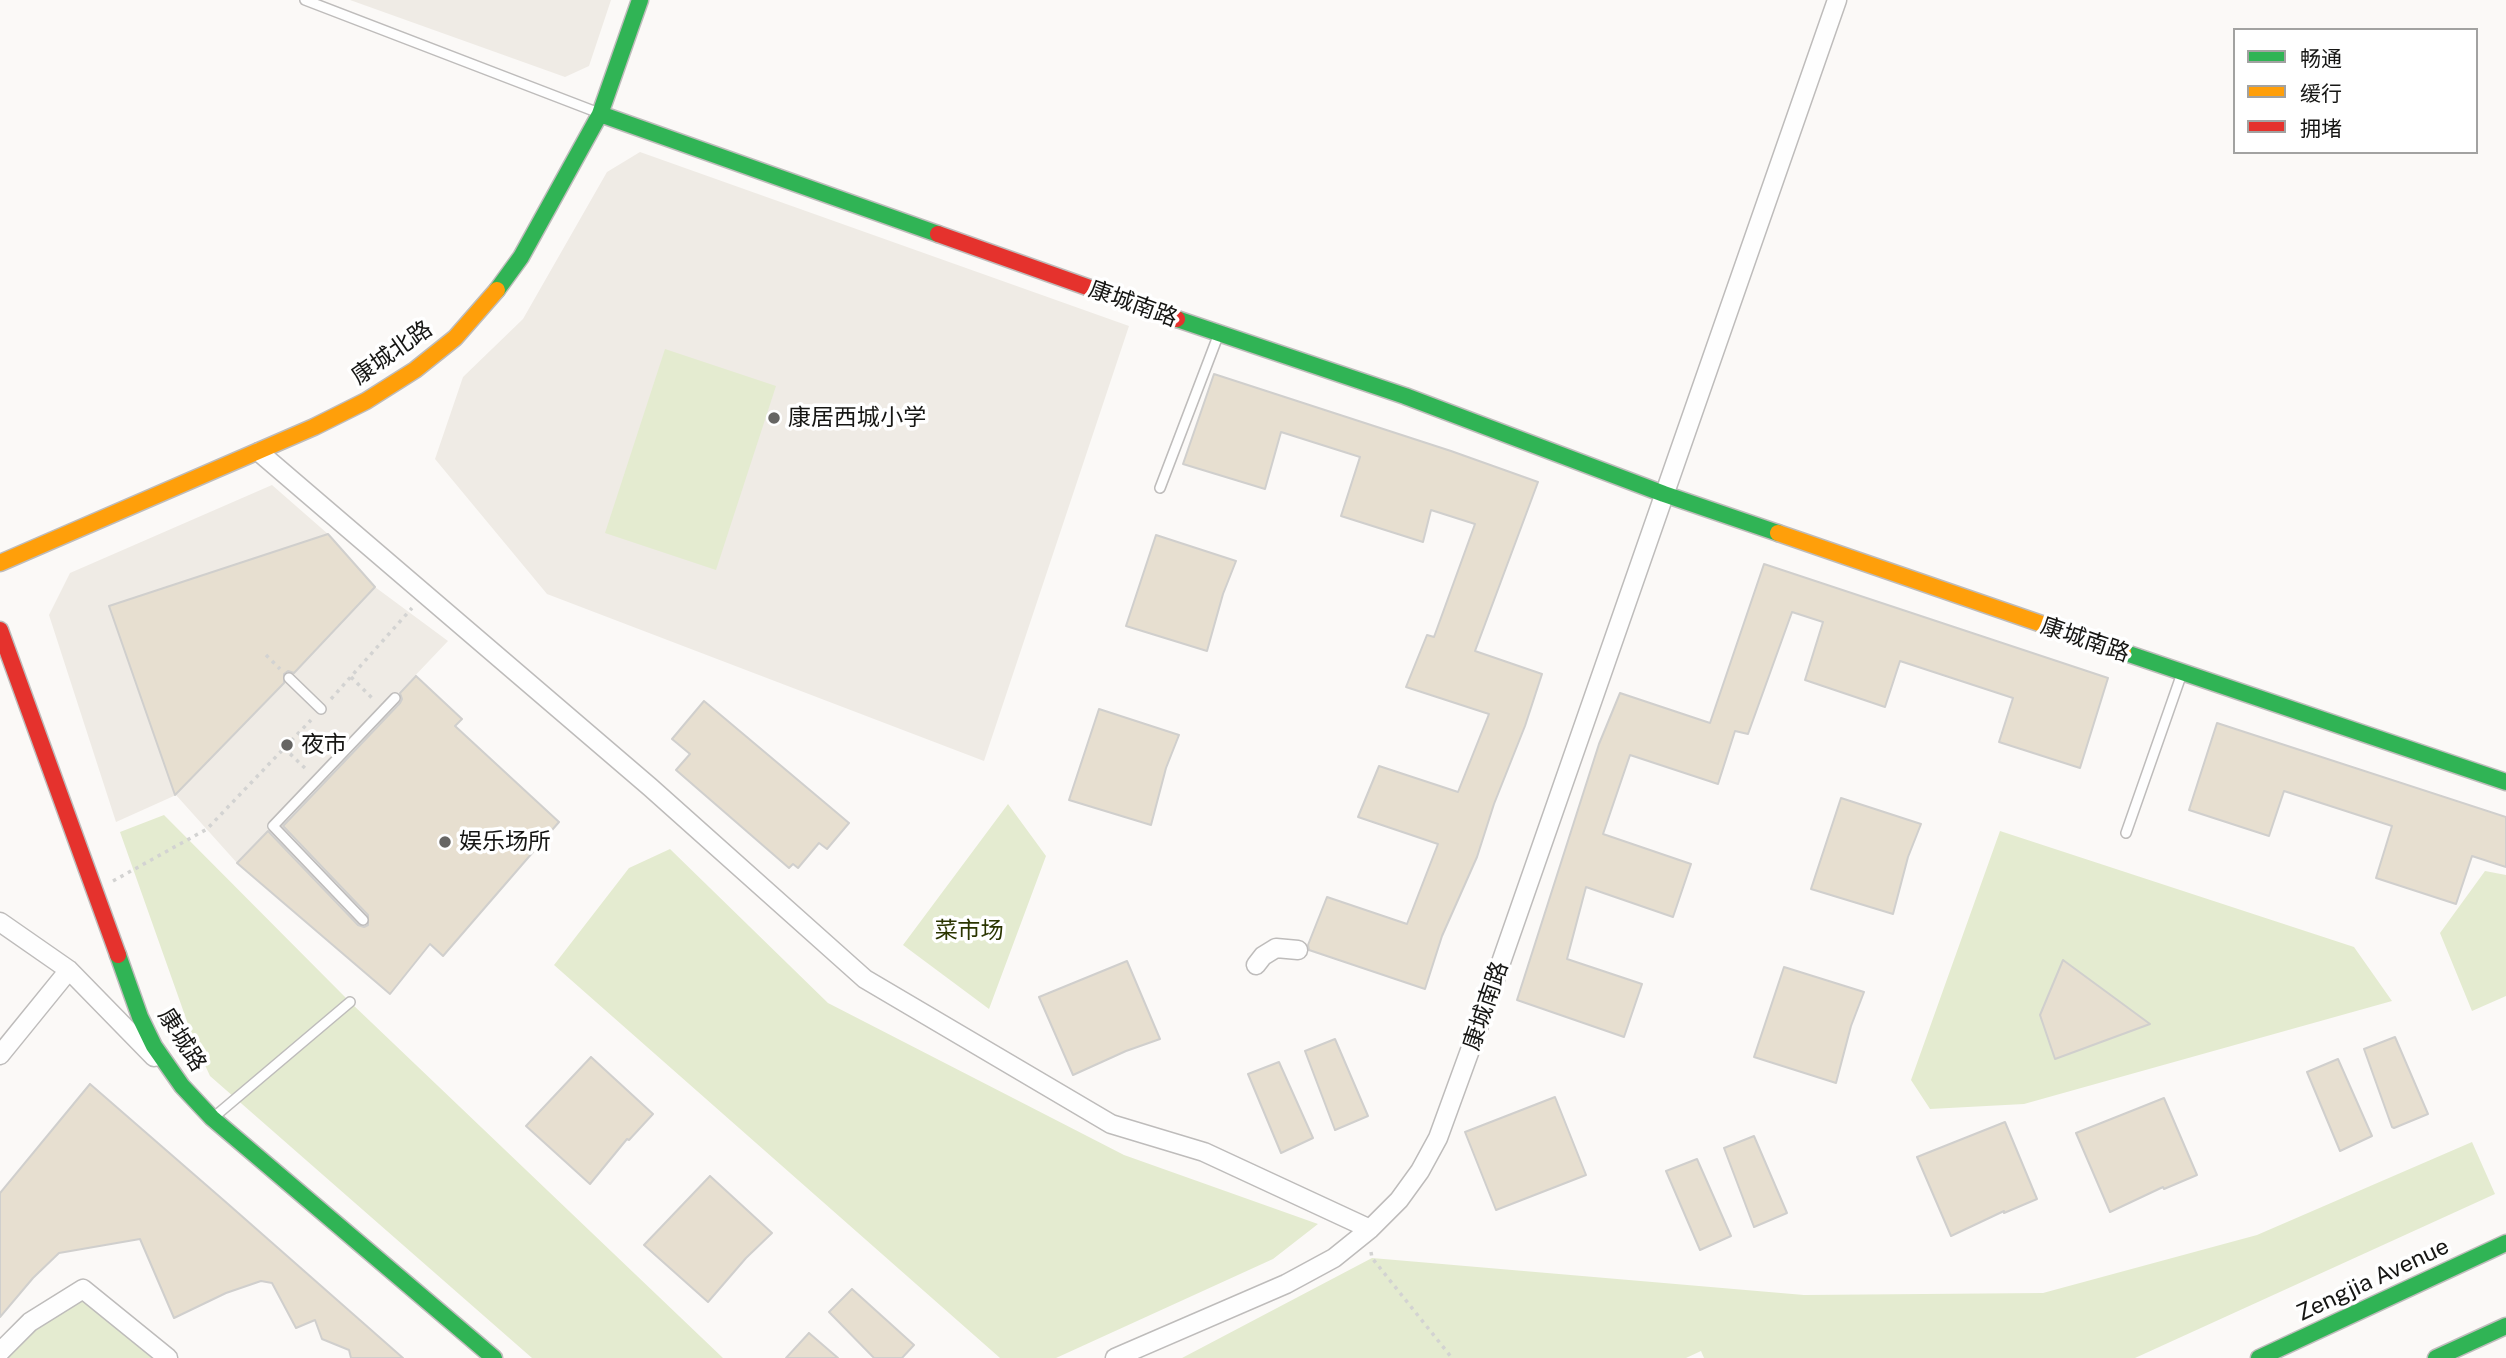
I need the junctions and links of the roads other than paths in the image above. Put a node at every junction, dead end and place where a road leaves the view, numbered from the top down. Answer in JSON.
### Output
{"nodes":[{"id":1,"x":305,"y":0,"type":"edge"},
{"id":2,"x":640,"y":0,"type":"edge"},
{"id":3,"x":1837,"y":0,"type":"edge"},
{"id":4,"x":600,"y":114,"type":"junction"},
{"id":5,"x":1218,"y":334,"type":"junction"},
{"id":6,"x":259,"y":452,"type":"junction"},
{"id":7,"x":1160,"y":488,"type":"dead end"},
{"id":8,"x":1664,"y":494,"type":"junction"},
{"id":9,"x":0,"y":563,"type":"edge"},
{"id":10,"x":0,"y":630,"type":"edge"},
{"id":11,"x":2182,"y":674,"type":"junction"},
{"id":12,"x":289,"y":678,"type":"road end"},
{"id":13,"x":396,"y":698,"type":"dead end"},
{"id":14,"x":321,"y":709,"type":"dead end"},
{"id":15,"x":2506,"y":782,"type":"edge"},
{"id":16,"x":2126,"y":833,"type":"dead end"},
{"id":17,"x":363,"y":920,"type":"dead end"},
{"id":18,"x":0,"y":922,"type":"edge"},
{"id":19,"x":1298,"y":950,"type":"dead end"},
{"id":20,"x":1256,"y":965,"type":"dead end"},
{"id":21,"x":69,"y":970,"type":"junction"},
{"id":22,"x":350,"y":1002,"type":"dead end"},
{"id":23,"x":0,"y":1055,"type":"edge"},
{"id":24,"x":182,"y":1086,"type":"junction"},
{"id":25,"x":212,"y":1118,"type":"junction"},
{"id":26,"x":1370,"y":1229,"type":"junction"},
{"id":27,"x":2506,"y":1243,"type":"edge"},
{"id":28,"x":2506,"y":1326,"type":"edge"},
{"id":29,"x":0,"y":1352,"type":"edge"},
{"id":30,"x":168,"y":1358,"type":"edge"},
{"id":31,"x":494,"y":1358,"type":"edge"},
{"id":32,"x":1115,"y":1358,"type":"edge"},
{"id":33,"x":2259,"y":1358,"type":"edge"},
{"id":34,"x":2436,"y":1358,"type":"edge"}],
"edges":[{"from":1,"to":4,"type":"lane"},
{"from":2,"to":4,"type":"main road","name":"康城北路"},
{"from":3,"to":8,"type":"street"},
{"from":4,"to":5,"type":"main road","name":"康城南路"},
{"from":4,"to":6,"type":"main road","name":"康城北路"},
{"from":5,"to":7,"type":"lane"},
{"from":5,"to":8,"type":"main road","name":"康城南路"},
{"from":6,"to":9,"type":"main road","name":"康城北路"},
{"from":6,"to":26,"type":"street"},
{"from":8,"to":11,"type":"main road","name":"康城南路"},
{"from":8,"to":26,"type":"street","name":"康城南路"},
{"from":10,"to":24,"type":"main road","name":"康城路"},
{"from":11,"to":15,"type":"main road","name":"康城南路"},
{"from":11,"to":16,"type":"lane"},
{"from":12,"to":14,"type":"lane"},
{"from":13,"to":17,"type":"lane"},
{"from":18,"to":21,"type":"street"},
{"from":19,"to":20,"type":"street"},
{"from":21,"to":23,"type":"street"},
{"from":21,"to":24,"type":"street"},
{"from":22,"to":25,"type":"lane"},
{"from":24,"to":25,"type":"main road","name":"康城路"},
{"from":25,"to":31,"type":"main road","name":"康城路"},
{"from":26,"to":32,"type":"street","name":"康城南路"},
{"from":27,"to":33,"type":"main road","name":"Zengjia Avenue"},
{"from":28,"to":34,"type":"main road"},
{"from":29,"to":30,"type":"street"}]}
